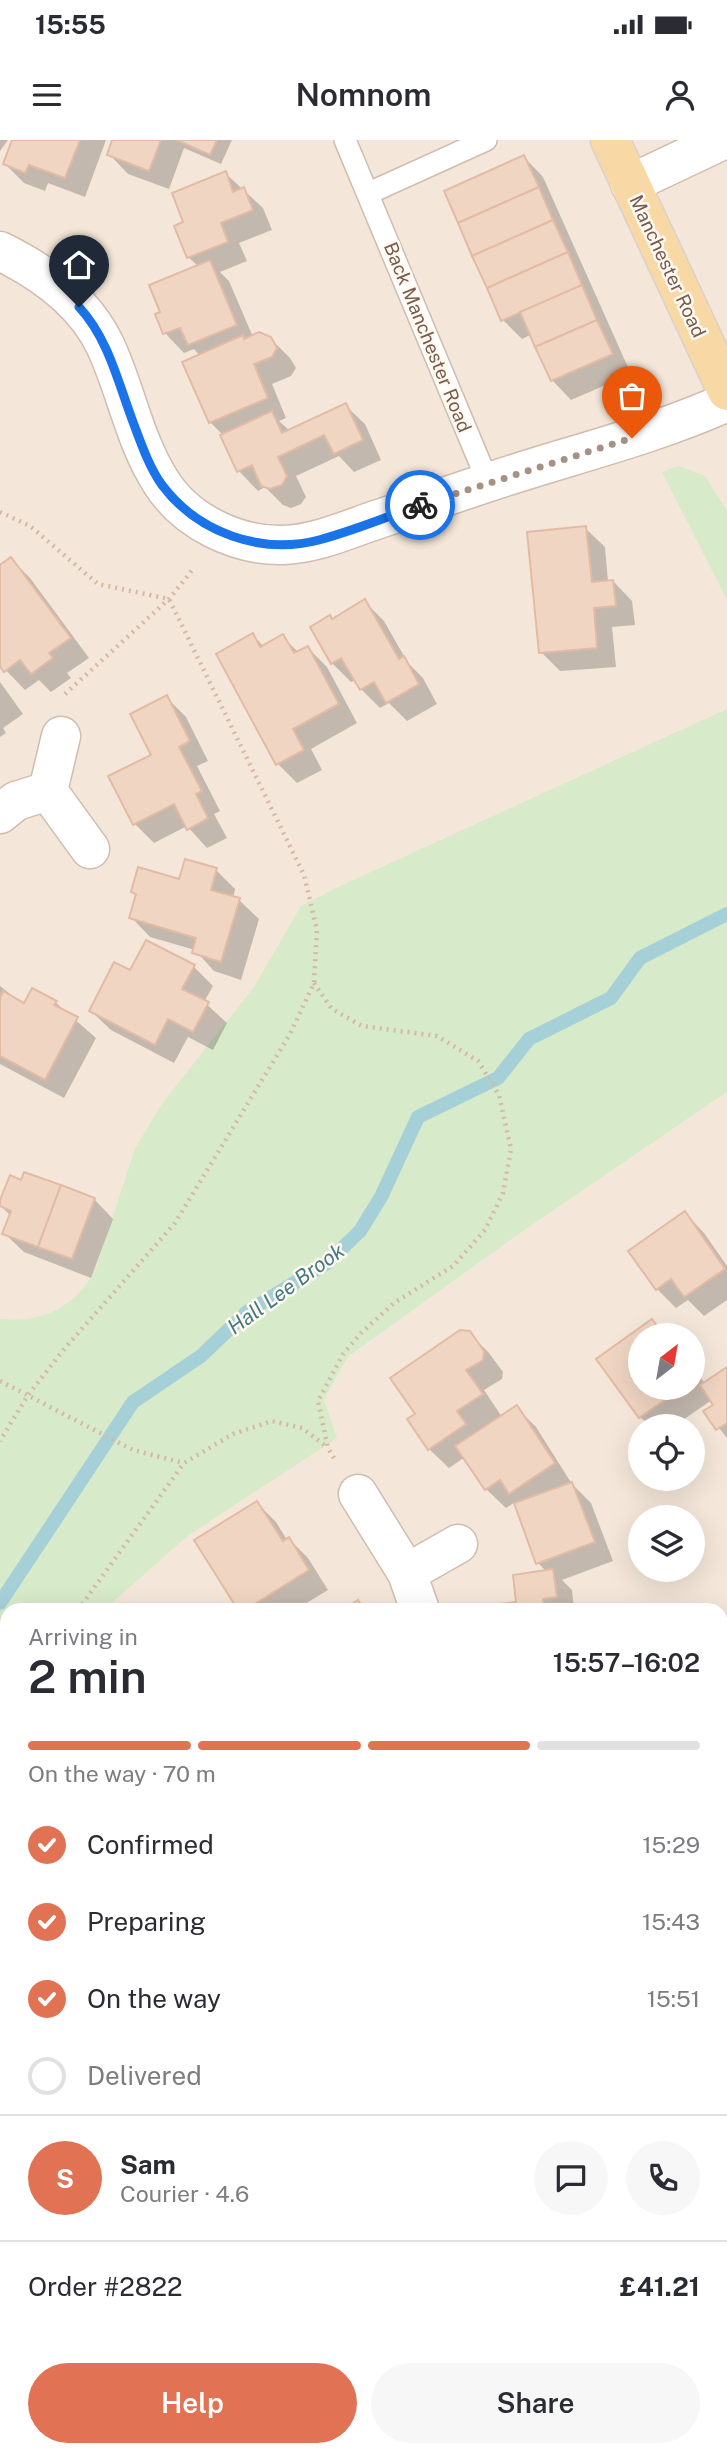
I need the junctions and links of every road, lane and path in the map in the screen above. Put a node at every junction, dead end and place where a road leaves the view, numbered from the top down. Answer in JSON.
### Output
{"nodes":[{"id":1,"x":345,"y":140,"type":"edge"},
{"id":2,"x":486,"y":140,"type":"edge"},
{"id":3,"x":610,"y":140,"type":"edge"},
{"id":4,"x":723,"y":140,"type":"edge"},
{"id":5,"x":630,"y":184,"type":"junction"},
{"id":6,"x":369,"y":192,"type":"junction"},
{"id":7,"x":0,"y":251,"type":"edge"},
{"id":8,"x":727,"y":391,"type":"edge"},
{"id":9,"x":727,"y":402,"type":"edge"},
{"id":10,"x":488,"y":482,"type":"junction"},
{"id":11,"x":0,"y":512,"type":"edge"},
{"id":12,"x":222,"y":532,"type":"junction"},
{"id":13,"x":169,"y":599,"type":"junction"},
{"id":14,"x":61,"y":736,"type":"joint"},
{"id":15,"x":48,"y":791,"type":"junction"},
{"id":16,"x":0,"y":814,"type":"edge"},
{"id":17,"x":90,"y":849,"type":"dead end"},
{"id":18,"x":314,"y":983,"type":"junction"},
{"id":19,"x":0,"y":1381,"type":"edge"},
{"id":20,"x":28,"y":1395,"type":"junction"},
{"id":21,"x":0,"y":1441,"type":"edge"},
{"id":22,"x":328,"y":1448,"type":"junction"},
{"id":23,"x":184,"y":1463,"type":"junction"},
{"id":24,"x":358,"y":1494,"type":"joint"},
{"id":25,"x":458,"y":1544,"type":"dead end"},
{"id":26,"x":407,"y":1573,"type":"junction"},
{"id":27,"x":83,"y":1603,"type":"edge"},
{"id":28,"x":418,"y":1603,"type":"edge"}],
"edges":[{"from":1,"to":6,"type":"lane","name":"Back Manchester Road"},
{"from":2,"to":6,"type":"lane"},
{"from":3,"to":5,"type":"main road","name":"Manchester Road"},
{"from":4,"to":5,"type":"street"},
{"from":5,"to":8,"type":"main road","name":"Manchester Road"},
{"from":6,"to":10,"type":"lane","name":"Back Manchester Road"},
{"from":7,"to":12,"type":"street"},
{"from":9,"to":10,"type":"street"},
{"from":10,"to":12,"type":"street"},
{"from":11,"to":13,"type":"path"},
{"from":12,"to":13,"type":"path"},
{"from":13,"to":14,"type":"path"},
{"from":13,"to":18,"type":"path"},
{"from":14,"to":15,"type":"street"},
{"from":15,"to":16,"type":"street"},
{"from":15,"to":17,"type":"street"},
{"from":18,"to":20,"type":"path"},
{"from":18,"to":22,"type":"path"},
{"from":19,"to":20,"type":"path"},
{"from":20,"to":21,"type":"path"},
{"from":20,"to":23,"type":"path"},
{"from":22,"to":23,"type":"path"},
{"from":22,"to":24,"type":"path"},
{"from":23,"to":27,"type":"path"},
{"from":24,"to":26,"type":"street"},
{"from":25,"to":26,"type":"street"},
{"from":26,"to":28,"type":"street"}]}
